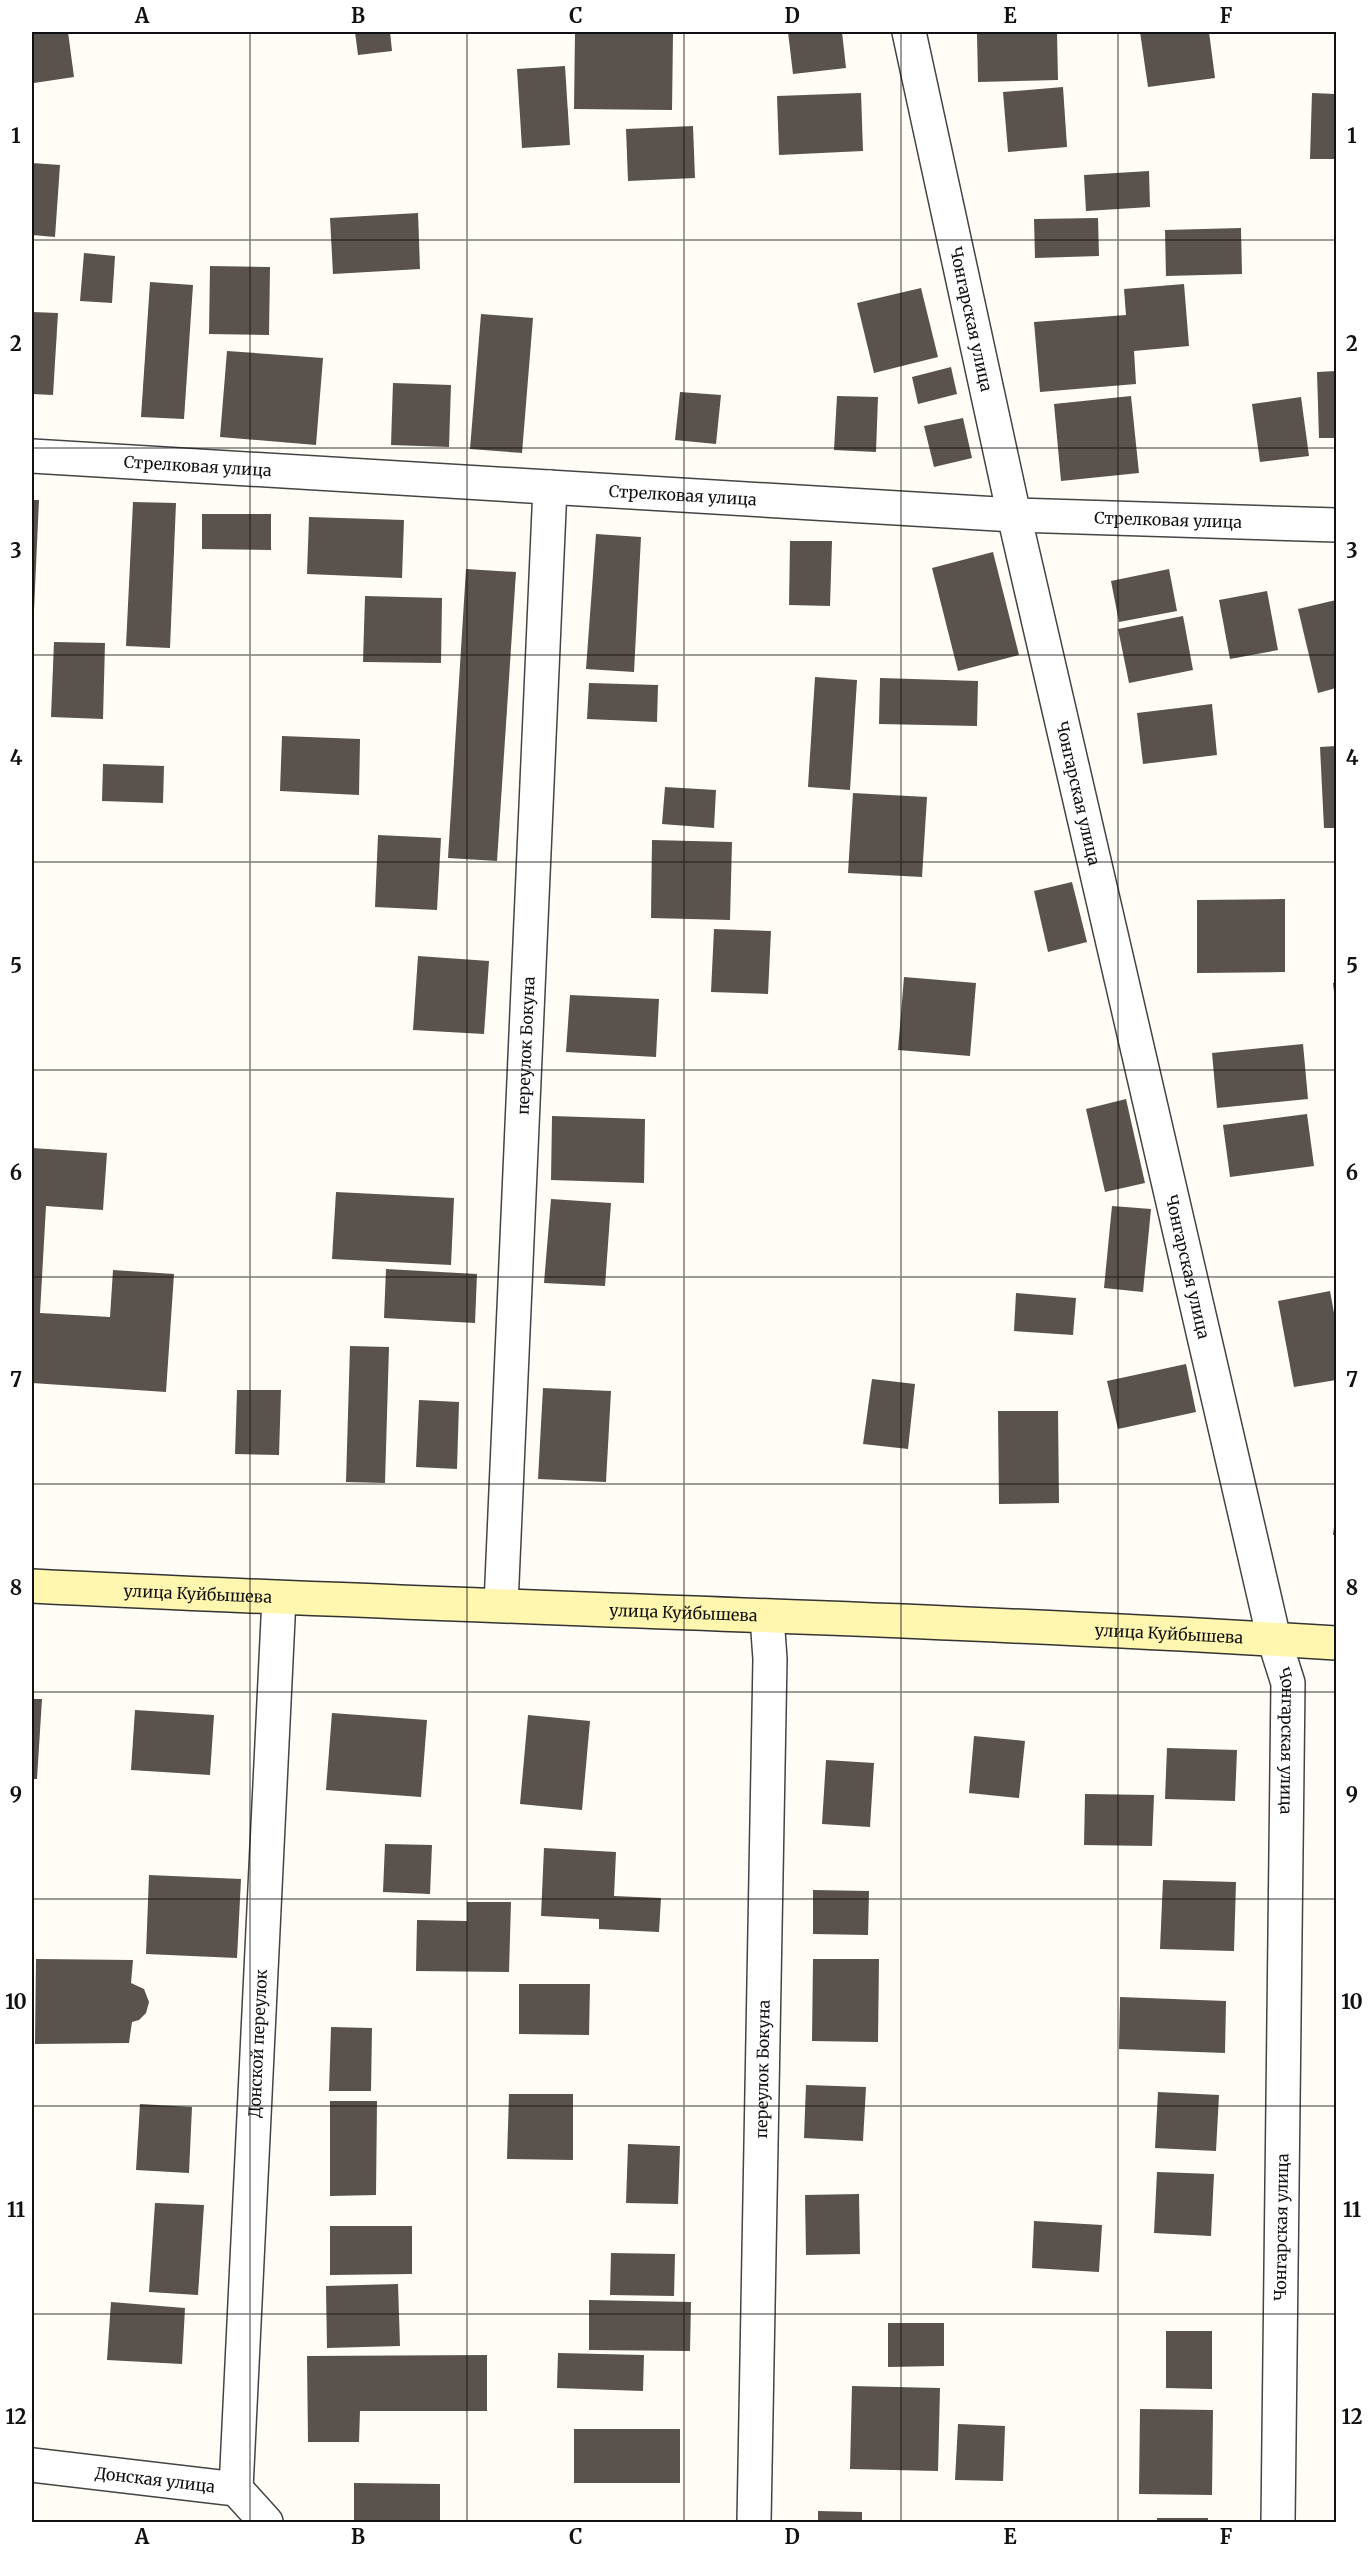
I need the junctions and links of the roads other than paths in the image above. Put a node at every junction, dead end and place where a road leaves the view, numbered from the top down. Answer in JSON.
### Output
{"nodes":[{"id":1,"x":909,"y":32,"type":"edge"},
{"id":2,"x":32,"y":456,"type":"edge"},
{"id":3,"x":550,"y":487,"type":"junction"},
{"id":4,"x":1014,"y":515,"type":"junction"},
{"id":5,"x":1336,"y":525,"type":"edge"},
{"id":6,"x":32,"y":1586,"type":"edge"},
{"id":7,"x":279,"y":1598,"type":"junction"},
{"id":8,"x":501,"y":1605,"type":"junction"},
{"id":9,"x":767,"y":1617,"type":"junction"},
{"id":10,"x":1274,"y":1639,"type":"junction"},
{"id":11,"x":1336,"y":1643,"type":"edge"},
{"id":12,"x":32,"y":2464,"type":"edge"},
{"id":13,"x":236,"y":2489,"type":"junction"},
{"id":14,"x":266,"y":2523,"type":"edge"},
{"id":15,"x":754,"y":2523,"type":"edge"},
{"id":16,"x":1278,"y":2523,"type":"edge"}],
"edges":[{"from":1,"to":4,"type":"street","name":"Чонгарская улица"},
{"from":2,"to":3,"type":"street","name":"Стрелковая улица"},
{"from":3,"to":4,"type":"street","name":"Стрелковая улица"},
{"from":3,"to":8,"type":"street","name":"переулок Бокуна"},
{"from":4,"to":5,"type":"street","name":"Стрелковая улица"},
{"from":4,"to":10,"type":"street","name":"Чонгарская улица"},
{"from":6,"to":7,"type":"main road","name":"улица Куйбышева"},
{"from":7,"to":8,"type":"main road","name":"улица Куйбышева"},
{"from":7,"to":13,"type":"street","name":"Донской переулок"},
{"from":8,"to":9,"type":"main road","name":"улица Куйбышева"},
{"from":9,"to":10,"type":"main road","name":"улица Куйбышева"},
{"from":9,"to":15,"type":"street","name":"переулок Бокуна"},
{"from":10,"to":11,"type":"main road","name":"улица Куйбышева"},
{"from":10,"to":16,"type":"street","name":"Чонгарская улица"},
{"from":12,"to":13,"type":"street","name":"Донская улица"},
{"from":13,"to":14,"type":"street","name":"Донская улица"}]}
